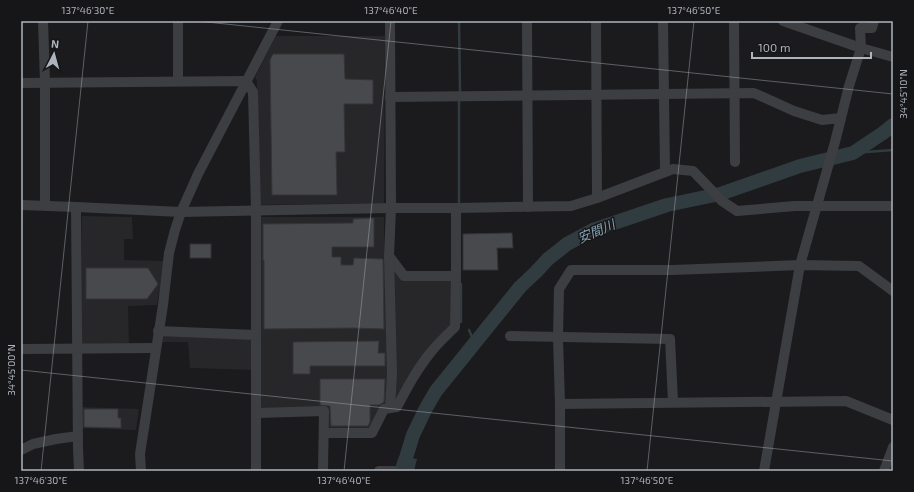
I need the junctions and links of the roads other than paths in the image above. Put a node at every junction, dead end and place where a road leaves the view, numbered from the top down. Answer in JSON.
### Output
{"nodes":[{"id":1,"x":43,"y":21,"type":"edge"},
{"id":2,"x":178,"y":21,"type":"edge"},
{"id":3,"x":278,"y":21,"type":"edge"},
{"id":4,"x":390,"y":21,"type":"edge"},
{"id":5,"x":527,"y":21,"type":"edge"},
{"id":6,"x":596,"y":21,"type":"edge"},
{"id":7,"x":663,"y":21,"type":"edge"},
{"id":8,"x":734,"y":21,"type":"edge"},
{"id":9,"x":783,"y":21,"type":"edge"},
{"id":10,"x":874,"y":21,"type":"edge"},
{"id":11,"x":805,"y":25,"type":"edge"},
{"id":12,"x":861,"y":48,"type":"junction"},
{"id":13,"x":893,"y":57,"type":"edge"},
{"id":14,"x":178,"y":81,"type":"junction"},
{"id":15,"x":246,"y":81,"type":"junction"},
{"id":16,"x":45,"y":82,"type":"junction"},
{"id":17,"x":21,"y":83,"type":"edge"},
{"id":18,"x":735,"y":94,"type":"junction"},
{"id":19,"x":597,"y":95,"type":"junction"},
{"id":20,"x":664,"y":95,"type":"junction"},
{"id":21,"x":527,"y":96,"type":"junction"},
{"id":22,"x":390,"y":97,"type":"junction"},
{"id":23,"x":841,"y":118,"type":"junction"},
{"id":24,"x":735,"y":162,"type":"dead end"},
{"id":25,"x":664,"y":172,"type":"junction"},
{"id":26,"x":596,"y":198,"type":"junction"},
{"id":27,"x":21,"y":206,"type":"edge"},
{"id":28,"x":45,"y":206,"type":"junction"},
{"id":29,"x":76,"y":206,"type":"junction"},
{"id":30,"x":816,"y":206,"type":"junction"},
{"id":31,"x":893,"y":206,"type":"edge"},
{"id":32,"x":528,"y":207,"type":"junction"},
{"id":33,"x":391,"y":208,"type":"junction"},
{"id":34,"x":456,"y":208,"type":"junction"},
{"id":35,"x":256,"y":210,"type":"junction"},
{"id":36,"x":181,"y":212,"type":"junction"},
{"id":37,"x":389,"y":256,"type":"junction"},
{"id":38,"x":800,"y":265,"type":"junction"},
{"id":39,"x":456,"y":276,"type":"junction"},
{"id":40,"x":893,"y":291,"type":"edge"},
{"id":41,"x":158,"y":331,"type":"junction"},
{"id":42,"x":256,"y":335,"type":"junction"},
{"id":43,"x":510,"y":336,"type":"dead end"},
{"id":44,"x":558,"y":337,"type":"junction"},
{"id":45,"x":77,"y":348,"type":"junction"},
{"id":46,"x":156,"y":348,"type":"junction"},
{"id":47,"x":21,"y":349,"type":"edge"},
{"id":48,"x":673,"y":402,"type":"junction"},
{"id":49,"x":776,"y":402,"type":"junction"},
{"id":50,"x":560,"y":404,"type":"junction"},
{"id":51,"x":390,"y":408,"type":"junction"},
{"id":52,"x":257,"y":413,"type":"junction"},
{"id":53,"x":893,"y":420,"type":"edge"},
{"id":54,"x":325,"y":433,"type":"junction"},
{"id":55,"x":78,"y":436,"type":"junction"},
{"id":56,"x":893,"y":447,"type":"edge"},
{"id":57,"x":21,"y":450,"type":"edge"},
{"id":58,"x":390,"y":470,"type":"edge"},
{"id":59,"x":79,"y":471,"type":"edge"},
{"id":60,"x":141,"y":471,"type":"edge"},
{"id":61,"x":256,"y":471,"type":"edge"},
{"id":62,"x":324,"y":471,"type":"edge"},
{"id":63,"x":379,"y":471,"type":"edge"},
{"id":64,"x":394,"y":471,"type":"edge"},
{"id":65,"x":560,"y":471,"type":"edge"},
{"id":66,"x":754,"y":471,"type":"edge"},
{"id":67,"x":764,"y":471,"type":"edge"},
{"id":68,"x":884,"y":471,"type":"edge"}],
"edges":[{"from":1,"to":16,"type":"street"},
{"from":2,"to":14,"type":"street"},
{"from":3,"to":15,"type":"street"},
{"from":4,"to":22,"type":"street"},
{"from":5,"to":21,"type":"street"},
{"from":6,"to":19,"type":"street"},
{"from":7,"to":20,"type":"street"},
{"from":8,"to":18,"type":"street"},
{"from":9,"to":11,"type":"street"},
{"from":10,"to":12,"type":"street"},
{"from":11,"to":12,"type":"street"},
{"from":12,"to":13,"type":"street"},
{"from":12,"to":23,"type":"street"},
{"from":14,"to":15,"type":"street"},
{"from":14,"to":16,"type":"street"},
{"from":15,"to":35,"type":"street"},
{"from":15,"to":36,"type":"street"},
{"from":16,"to":17,"type":"street"},
{"from":16,"to":28,"type":"street"},
{"from":18,"to":20,"type":"street"},
{"from":18,"to":23,"type":"street"},
{"from":18,"to":24,"type":"street"},
{"from":19,"to":20,"type":"street"},
{"from":19,"to":21,"type":"street"},
{"from":19,"to":26,"type":"street"},
{"from":20,"to":25,"type":"street"},
{"from":21,"to":22,"type":"street"},
{"from":21,"to":32,"type":"street"},
{"from":22,"to":33,"type":"street"},
{"from":23,"to":30,"type":"street"},
{"from":25,"to":26,"type":"street"},
{"from":25,"to":30,"type":"street"},
{"from":26,"to":32,"type":"street"},
{"from":27,"to":28,"type":"street"},
{"from":28,"to":29,"type":"street"},
{"from":29,"to":36,"type":"street"},
{"from":29,"to":45,"type":"street"},
{"from":30,"to":31,"type":"street"},
{"from":30,"to":38,"type":"street"},
{"from":32,"to":34,"type":"street"},
{"from":33,"to":34,"type":"street"},
{"from":33,"to":35,"type":"street"},
{"from":33,"to":37,"type":"street"},
{"from":34,"to":39,"type":"street"},
{"from":35,"to":36,"type":"street"},
{"from":35,"to":42,"type":"street"},
{"from":36,"to":41,"type":"street"},
{"from":37,"to":39,"type":"street"},
{"from":37,"to":51,"type":"street"},
{"from":38,"to":40,"type":"street"},
{"from":38,"to":44,"type":"street"},
{"from":38,"to":49,"type":"street"},
{"from":39,"to":51,"type":"street"},
{"from":41,"to":42,"type":"street"},
{"from":41,"to":46,"type":"street"},
{"from":42,"to":52,"type":"street"},
{"from":43,"to":44,"type":"street"},
{"from":44,"to":48,"type":"street"},
{"from":44,"to":50,"type":"street"},
{"from":45,"to":46,"type":"street"},
{"from":45,"to":47,"type":"street"},
{"from":45,"to":55,"type":"street"},
{"from":46,"to":60,"type":"street"},
{"from":48,"to":49,"type":"street"},
{"from":48,"to":50,"type":"street"},
{"from":49,"to":53,"type":"street"},
{"from":49,"to":67,"type":"street"},
{"from":50,"to":65,"type":"street"},
{"from":51,"to":54,"type":"street"},
{"from":52,"to":54,"type":"street"},
{"from":52,"to":61,"type":"street"},
{"from":54,"to":62,"type":"street"},
{"from":55,"to":57,"type":"street"},
{"from":55,"to":59,"type":"street"},
{"from":56,"to":68,"type":"street"},
{"from":58,"to":63,"type":"street"},
{"from":58,"to":64,"type":"street"},
{"from":66,"to":67,"type":"street"}]}
